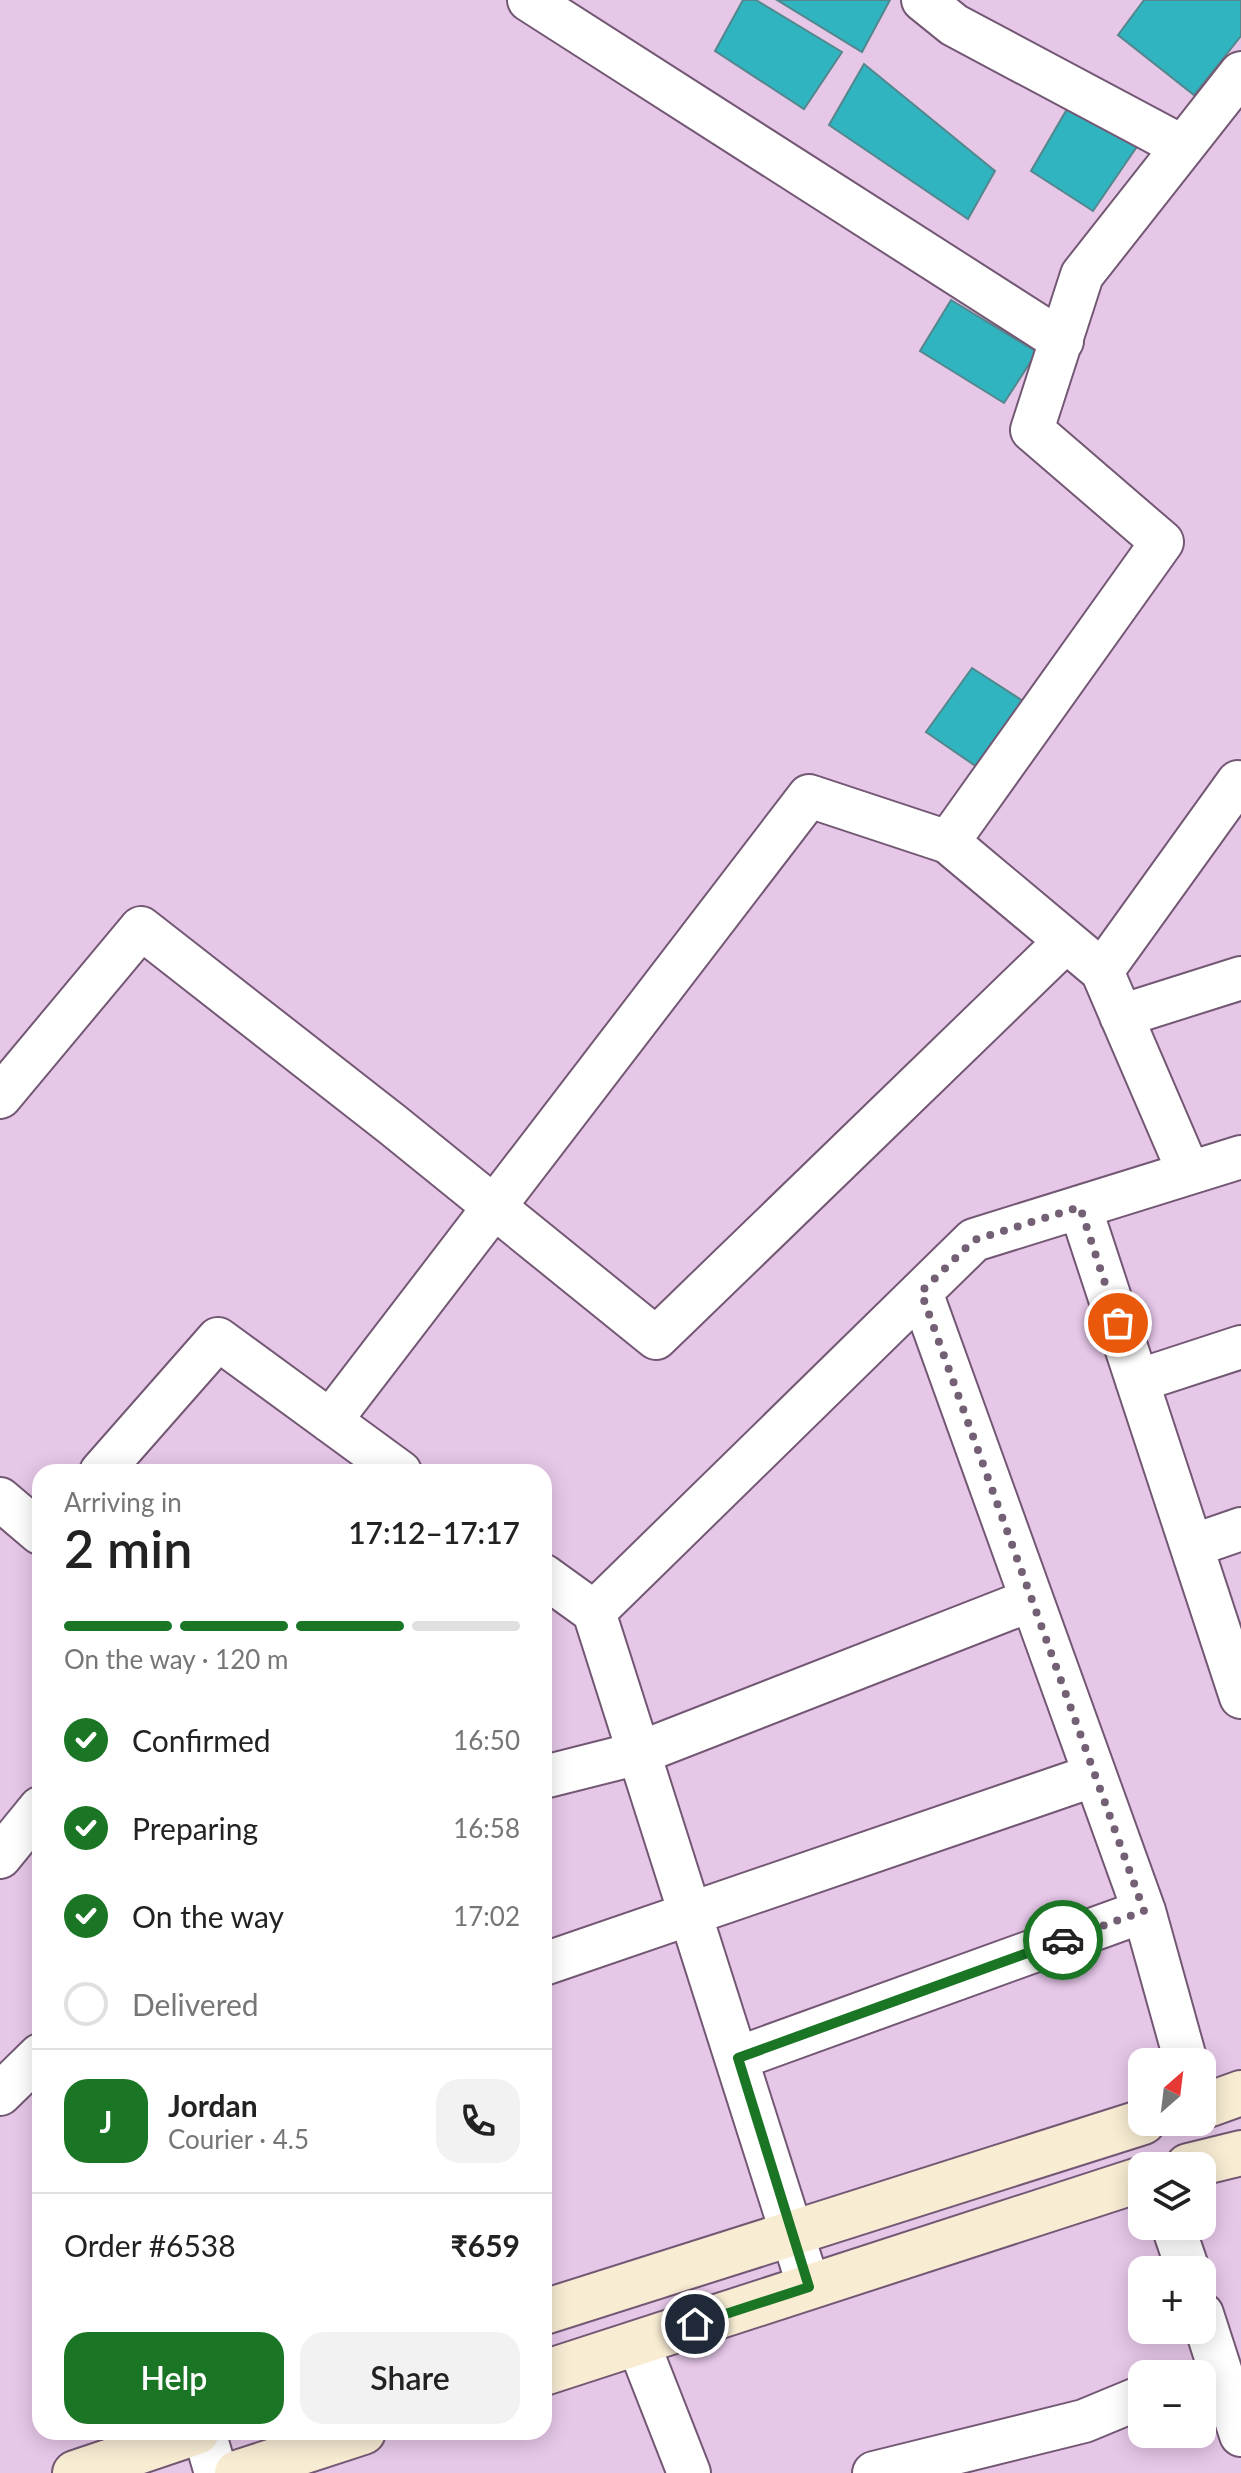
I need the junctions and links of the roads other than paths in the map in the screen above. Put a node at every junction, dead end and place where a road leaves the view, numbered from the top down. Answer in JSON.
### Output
{"nodes":[{"id":1,"x":529,"y":0,"type":"edge"},
{"id":2,"x":923,"y":0,"type":"edge"},
{"id":3,"x":1241,"y":73,"type":"edge"},
{"id":4,"x":1183,"y":147,"type":"junction"},
{"id":5,"x":1062,"y":341,"type":"junction"},
{"id":6,"x":1238,"y":782,"type":"dead end"},
{"id":7,"x":948,"y":842,"type":"junction"},
{"id":8,"x":1066,"y":941,"type":"junction"},
{"id":9,"x":1102,"y":971,"type":"junction"},
{"id":10,"x":1241,"y":978,"type":"edge"},
{"id":11,"x":1121,"y":1016,"type":"junction"},
{"id":12,"x":0,"y":1097,"type":"edge"},
{"id":13,"x":1241,"y":1157,"type":"edge"},
{"id":14,"x":1189,"y":1173,"type":"junction"},
{"id":15,"x":494,"y":1206,"type":"junction"},
{"id":16,"x":1080,"y":1207,"type":"junction"},
{"id":17,"x":921,"y":1292,"type":"junction"},
{"id":18,"x":1241,"y":1347,"type":"edge"},
{"id":19,"x":1137,"y":1381,"type":"junction"},
{"id":20,"x":330,"y":1421,"type":"junction"},
{"id":21,"x":108,"y":1464,"type":"edge"},
{"id":22,"x":389,"y":1464,"type":"edge"},
{"id":23,"x":1241,"y":1529,"type":"edge"},
{"id":24,"x":1192,"y":1546,"type":"junction"},
{"id":25,"x":552,"y":1582,"type":"edge"},
{"id":26,"x":1031,"y":1600,"type":"junction"},
{"id":27,"x":594,"y":1612,"type":"junction"},
{"id":28,"x":1241,"y":1697,"type":"edge"},
{"id":29,"x":639,"y":1753,"type":"junction"},
{"id":30,"x":552,"y":1775,"type":"edge"},
{"id":31,"x":1095,"y":1775,"type":"junction"},
{"id":32,"x":1144,"y":1911,"type":"junction"},
{"id":33,"x":692,"y":1914,"type":"junction"},
{"id":34,"x":552,"y":1961,"type":"edge"},
{"id":35,"x":1182,"y":2048,"type":"edge"},
{"id":36,"x":738,"y":2058,"type":"junction"},
{"id":37,"x":32,"y":2063,"type":"edge"},
{"id":38,"x":1241,"y":2093,"type":"edge"},
{"id":39,"x":0,"y":2094,"type":"edge"},
{"id":40,"x":1216,"y":2102,"type":"edge"},
{"id":41,"x":1128,"y":2127,"type":"edge"},
{"id":42,"x":1241,"y":2153,"type":"edge"},
{"id":43,"x":1216,"y":2159,"type":"edge"},
{"id":44,"x":1128,"y":2184,"type":"edge"},
{"id":45,"x":793,"y":2233,"type":"junction"},
{"id":46,"x":809,"y":2287,"type":"junction"},
{"id":47,"x":552,"y":2309,"type":"edge"},
{"id":48,"x":638,"y":2343,"type":"junction"},
{"id":49,"x":1212,"y":2344,"type":"edge"},
{"id":50,"x":1220,"y":2366,"type":"edge"},
{"id":51,"x":552,"y":2370,"type":"edge"},
{"id":52,"x":1128,"y":2403,"type":"edge"},
{"id":53,"x":1241,"y":2435,"type":"edge"},
{"id":54,"x":173,"y":2440,"type":"edge"},
{"id":55,"x":206,"y":2440,"type":"edge"},
{"id":56,"x":338,"y":2440,"type":"edge"},
{"id":57,"x":75,"y":2473,"type":"edge"},
{"id":58,"x":216,"y":2473,"type":"edge"},
{"id":59,"x":237,"y":2473,"type":"edge"},
{"id":60,"x":689,"y":2473,"type":"edge"},
{"id":61,"x":874,"y":2473,"type":"edge"}],
"edges":[{"from":1,"to":5,"type":"street"},
{"from":2,"to":4,"type":"street"},
{"from":3,"to":4,"type":"street"},
{"from":4,"to":5,"type":"street"},
{"from":5,"to":7,"type":"street"},
{"from":6,"to":9,"type":"street"},
{"from":7,"to":8,"type":"street"},
{"from":7,"to":15,"type":"street"},
{"from":8,"to":9,"type":"street"},
{"from":8,"to":15,"type":"street"},
{"from":9,"to":11,"type":"street"},
{"from":10,"to":11,"type":"street"},
{"from":11,"to":14,"type":"street"},
{"from":12,"to":15,"type":"street"},
{"from":13,"to":14,"type":"street"},
{"from":14,"to":16,"type":"street"},
{"from":15,"to":20,"type":"street"},
{"from":16,"to":17,"type":"street"},
{"from":16,"to":19,"type":"street"},
{"from":17,"to":26,"type":"street"},
{"from":17,"to":27,"type":"street"},
{"from":18,"to":19,"type":"street"},
{"from":19,"to":24,"type":"street"},
{"from":20,"to":21,"type":"street"},
{"from":20,"to":22,"type":"street"},
{"from":23,"to":24,"type":"street"},
{"from":24,"to":28,"type":"street"},
{"from":25,"to":27,"type":"street"},
{"from":26,"to":29,"type":"street"},
{"from":26,"to":31,"type":"street"},
{"from":27,"to":29,"type":"street"},
{"from":29,"to":30,"type":"street"},
{"from":29,"to":33,"type":"street"},
{"from":31,"to":32,"type":"street"},
{"from":31,"to":33,"type":"street"},
{"from":32,"to":35,"type":"street"},
{"from":32,"to":36,"type":"street"},
{"from":33,"to":34,"type":"street"},
{"from":33,"to":36,"type":"street"},
{"from":36,"to":45,"type":"street"},
{"from":37,"to":39,"type":"street"},
{"from":38,"to":40,"type":"main road"},
{"from":41,"to":45,"type":"main road"},
{"from":42,"to":43,"type":"main road"},
{"from":44,"to":46,"type":"main road"},
{"from":45,"to":46,"type":"street"},
{"from":45,"to":47,"type":"main road"},
{"from":46,"to":48,"type":"main road"},
{"from":48,"to":51,"type":"main road"},
{"from":48,"to":60,"type":"street"},
{"from":49,"to":50,"type":"street"},
{"from":50,"to":53,"type":"street"},
{"from":52,"to":61,"type":"street"},
{"from":54,"to":57,"type":"main road"},
{"from":55,"to":58,"type":"street"},
{"from":56,"to":59,"type":"main road"}]}
